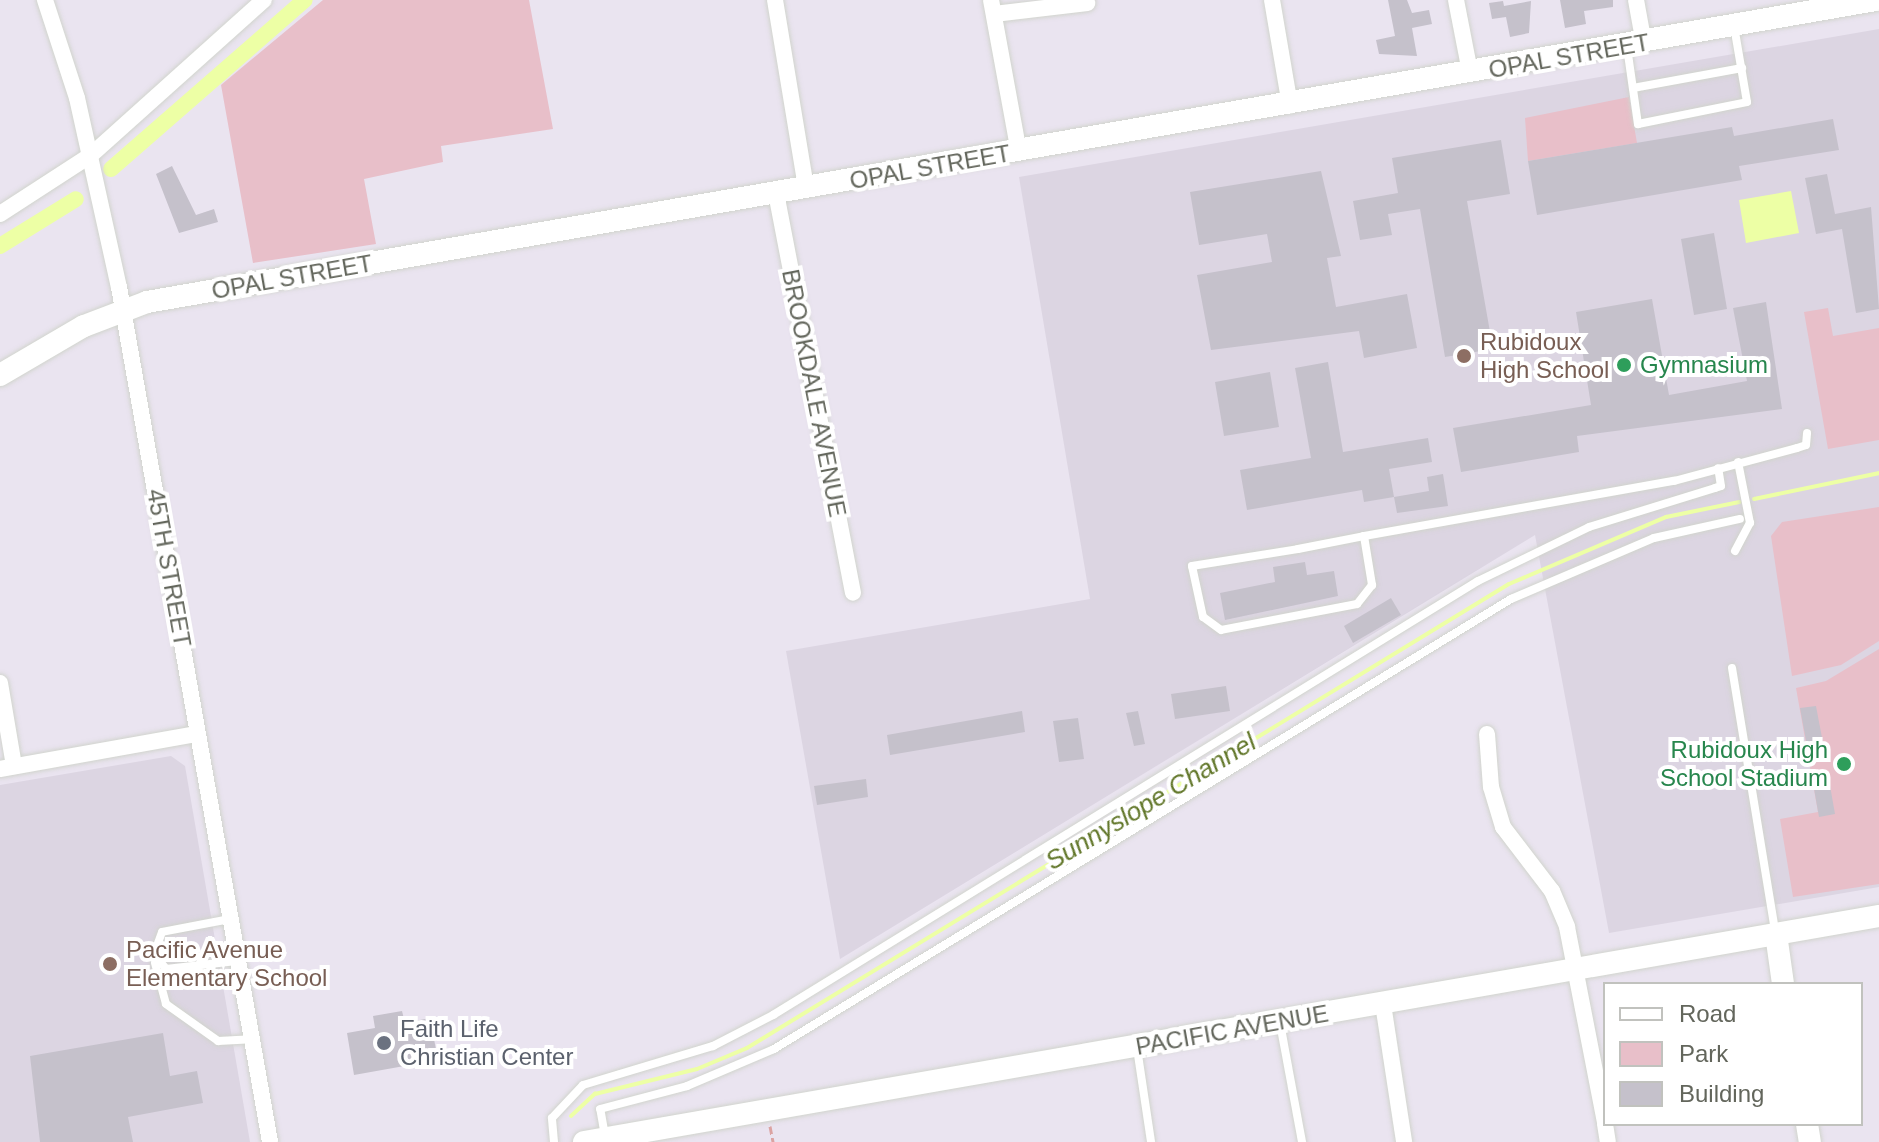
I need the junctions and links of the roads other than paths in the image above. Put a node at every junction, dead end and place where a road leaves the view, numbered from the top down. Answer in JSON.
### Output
{"nodes":[{"id":1,"x":45,"y":0,"type":"edge"},
{"id":2,"x":264,"y":0,"type":"edge"},
{"id":3,"x":775,"y":0,"type":"edge"},
{"id":4,"x":1272,"y":0,"type":"edge"},
{"id":5,"x":1456,"y":0,"type":"edge"},
{"id":6,"x":1636,"y":0,"type":"edge"},
{"id":7,"x":1875,"y":0,"type":"edge"},
{"id":8,"x":1087,"y":3,"type":"dead end"},
{"id":9,"x":1813,"y":5,"type":"edge"},
{"id":10,"x":992,"y":7,"type":"edge"},
{"id":11,"x":1734,"y":26,"type":"junction"},
{"id":12,"x":1635,"y":45,"type":"junction"},
{"id":13,"x":1742,"y":68,"type":"junction"},
{"id":14,"x":1470,"y":72,"type":"junction"},
{"id":15,"x":1633,"y":88,"type":"junction"},
{"id":16,"x":1290,"y":105,"type":"junction"},
{"id":17,"x":1019,"y":152,"type":"junction"},
{"id":18,"x":91,"y":155,"type":"junction"},
{"id":19,"x":806,"y":188,"type":"junction"},
{"id":20,"x":776,"y":193,"type":"junction"},
{"id":21,"x":0,"y":214,"type":"edge"},
{"id":22,"x":124,"y":310,"type":"junction"},
{"id":23,"x":0,"y":375,"type":"edge"},
{"id":24,"x":1807,"y":433,"type":"dead end"},
{"id":25,"x":1738,"y":462,"type":"junction"},
{"id":26,"x":1718,"y":468,"type":"junction"},
{"id":27,"x":1740,"y":519,"type":"dead end"},
{"id":28,"x":1364,"y":536,"type":"junction"},
{"id":29,"x":1735,"y":551,"type":"dead end"},
{"id":30,"x":853,"y":593,"type":"dead end"},
{"id":31,"x":1732,"y":668,"type":"dead end"},
{"id":32,"x":0,"y":683,"type":"edge"},
{"id":33,"x":197,"y":734,"type":"junction"},
{"id":34,"x":1487,"y":734,"type":"dead end"},
{"id":35,"x":7,"y":767,"type":"edge"},
{"id":36,"x":1879,"y":916,"type":"edge"},
{"id":37,"x":230,"y":919,"type":"junction"},
{"id":38,"x":1776,"y":934,"type":"junction"},
{"id":39,"x":154,"y":954,"type":"junction"},
{"id":40,"x":237,"y":961,"type":"junction"},
{"id":41,"x":1578,"y":970,"type":"junction"},
{"id":42,"x":1783,"y":982,"type":"edge"},
{"id":43,"x":1383,"y":1004,"type":"junction"},
{"id":44,"x":1280,"y":1022,"type":"junction"},
{"id":45,"x":251,"y":1039,"type":"junction"},
{"id":46,"x":1137,"y":1047,"type":"junction"},
{"id":47,"x":1603,"y":1113,"type":"edge"},
{"id":48,"x":595,"y":1140,"type":"edge"},
{"id":49,"x":270,"y":1142,"type":"edge"},
{"id":50,"x":554,"y":1142,"type":"edge"},
{"id":51,"x":1151,"y":1142,"type":"edge"},
{"id":52,"x":1302,"y":1142,"type":"edge"},
{"id":53,"x":1404,"y":1142,"type":"edge"}],
"edges":[{"from":1,"to":18,"type":"street","name":"45TH STREET"},
{"from":2,"to":18,"type":"street"},
{"from":3,"to":19,"type":"street"},
{"from":4,"to":16,"type":"street"},
{"from":5,"to":14,"type":"street"},
{"from":6,"to":12,"type":"street"},
{"from":7,"to":9,"type":"street","name":"OPAL STREET"},
{"from":8,"to":10,"type":"street"},
{"from":9,"to":11,"type":"street","name":"OPAL STREET"},
{"from":10,"to":17,"type":"street"},
{"from":11,"to":12,"type":"street","name":"OPAL STREET"},
{"from":11,"to":13,"type":"lane"},
{"from":12,"to":14,"type":"street","name":"OPAL STREET"},
{"from":12,"to":15,"type":"lane"},
{"from":13,"to":15,"type":"lane"},
{"from":13,"to":15,"type":"lane"},
{"from":14,"to":16,"type":"street","name":"OPAL STREET"},
{"from":16,"to":17,"type":"street","name":"OPAL STREET"},
{"from":17,"to":19,"type":"street","name":"OPAL STREET"},
{"from":18,"to":21,"type":"street"},
{"from":18,"to":22,"type":"street","name":"45TH STREET"},
{"from":19,"to":20,"type":"street","name":"OPAL STREET"},
{"from":20,"to":22,"type":"street","name":"OPAL STREET"},
{"from":20,"to":30,"type":"street","name":"BROOKDALE AVENUE"},
{"from":22,"to":23,"type":"street","name":"OPAL STREET"},
{"from":22,"to":33,"type":"street","name":"45TH STREET"},
{"from":24,"to":25,"type":"lane"},
{"from":25,"to":26,"type":"lane"},
{"from":25,"to":29,"type":"lane"},
{"from":26,"to":28,"type":"lane"},
{"from":26,"to":50,"type":"lane"},
{"from":27,"to":48,"type":"lane"},
{"from":28,"to":28,"type":"lane"},
{"from":31,"to":38,"type":"lane"},
{"from":32,"to":35,"type":"street"},
{"from":33,"to":35,"type":"street"},
{"from":33,"to":37,"type":"street","name":"45TH STREET"},
{"from":34,"to":41,"type":"street"},
{"from":36,"to":38,"type":"street","name":"PACIFIC AVENUE"},
{"from":37,"to":39,"type":"lane"},
{"from":37,"to":40,"type":"street","name":"45TH STREET"},
{"from":38,"to":41,"type":"street","name":"PACIFIC AVENUE"},
{"from":38,"to":42,"type":"street"},
{"from":39,"to":40,"type":"lane"},
{"from":39,"to":45,"type":"lane"},
{"from":40,"to":45,"type":"street","name":"45TH STREET"},
{"from":41,"to":43,"type":"street","name":"PACIFIC AVENUE"},
{"from":41,"to":47,"type":"street"},
{"from":43,"to":44,"type":"street","name":"PACIFIC AVENUE"},
{"from":43,"to":53,"type":"street"},
{"from":44,"to":46,"type":"street","name":"PACIFIC AVENUE"},
{"from":44,"to":52,"type":"lane"},
{"from":45,"to":49,"type":"street","name":"45TH STREET"},
{"from":46,"to":48,"type":"street","name":"PACIFIC AVENUE"},
{"from":46,"to":51,"type":"lane"}]}
